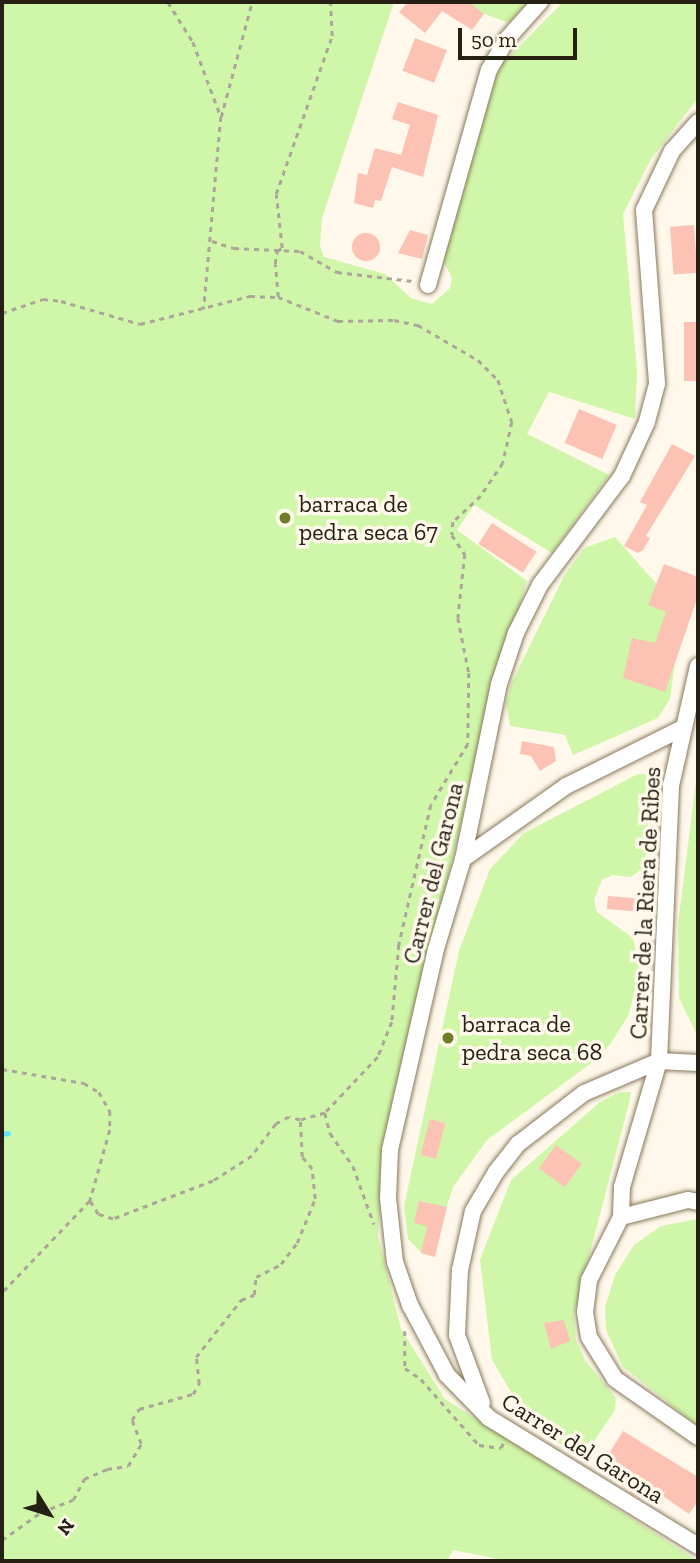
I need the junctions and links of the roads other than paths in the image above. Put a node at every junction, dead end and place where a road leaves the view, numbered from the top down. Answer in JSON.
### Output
{"nodes":[{"id":1,"x":540,"y":2,"type":"edge"},
{"id":2,"x":698,"y":122,"type":"edge"},
{"id":3,"x":428,"y":285,"type":"road end"},
{"id":4,"x":698,"y":666,"type":"edge"},
{"id":5,"x":681,"y":729,"type":"junction"},
{"id":6,"x":463,"y":859,"type":"junction"},
{"id":7,"x":659,"y":1061,"type":"junction"},
{"id":8,"x":698,"y":1063,"type":"edge"},
{"id":9,"x":698,"y":1202,"type":"edge"},
{"id":10,"x":621,"y":1217,"type":"junction"},
{"id":11,"x":489,"y":1418,"type":"junction"},
{"id":12,"x":698,"y":1437,"type":"edge"},
{"id":13,"x":698,"y":1546,"type":"edge"}],
"edges":[{"from":1,"to":3,"type":"street"},
{"from":2,"to":6,"type":"street","name":"Carrer del Garona"},
{"from":4,"to":5,"type":"street","name":"Carrer de la Riera de Ribes"},
{"from":5,"to":6,"type":"street"},
{"from":5,"to":7,"type":"street","name":"Carrer de la Riera de Ribes"},
{"from":6,"to":11,"type":"street","name":"Carrer del Garona"},
{"from":7,"to":8,"type":"street"},
{"from":7,"to":10,"type":"street","name":"Carrer de la Riera de Ribes"},
{"from":7,"to":11,"type":"street"},
{"from":9,"to":10,"type":"street"},
{"from":10,"to":12,"type":"street"},
{"from":11,"to":13,"type":"street","name":"Carrer del Garona"}]}
